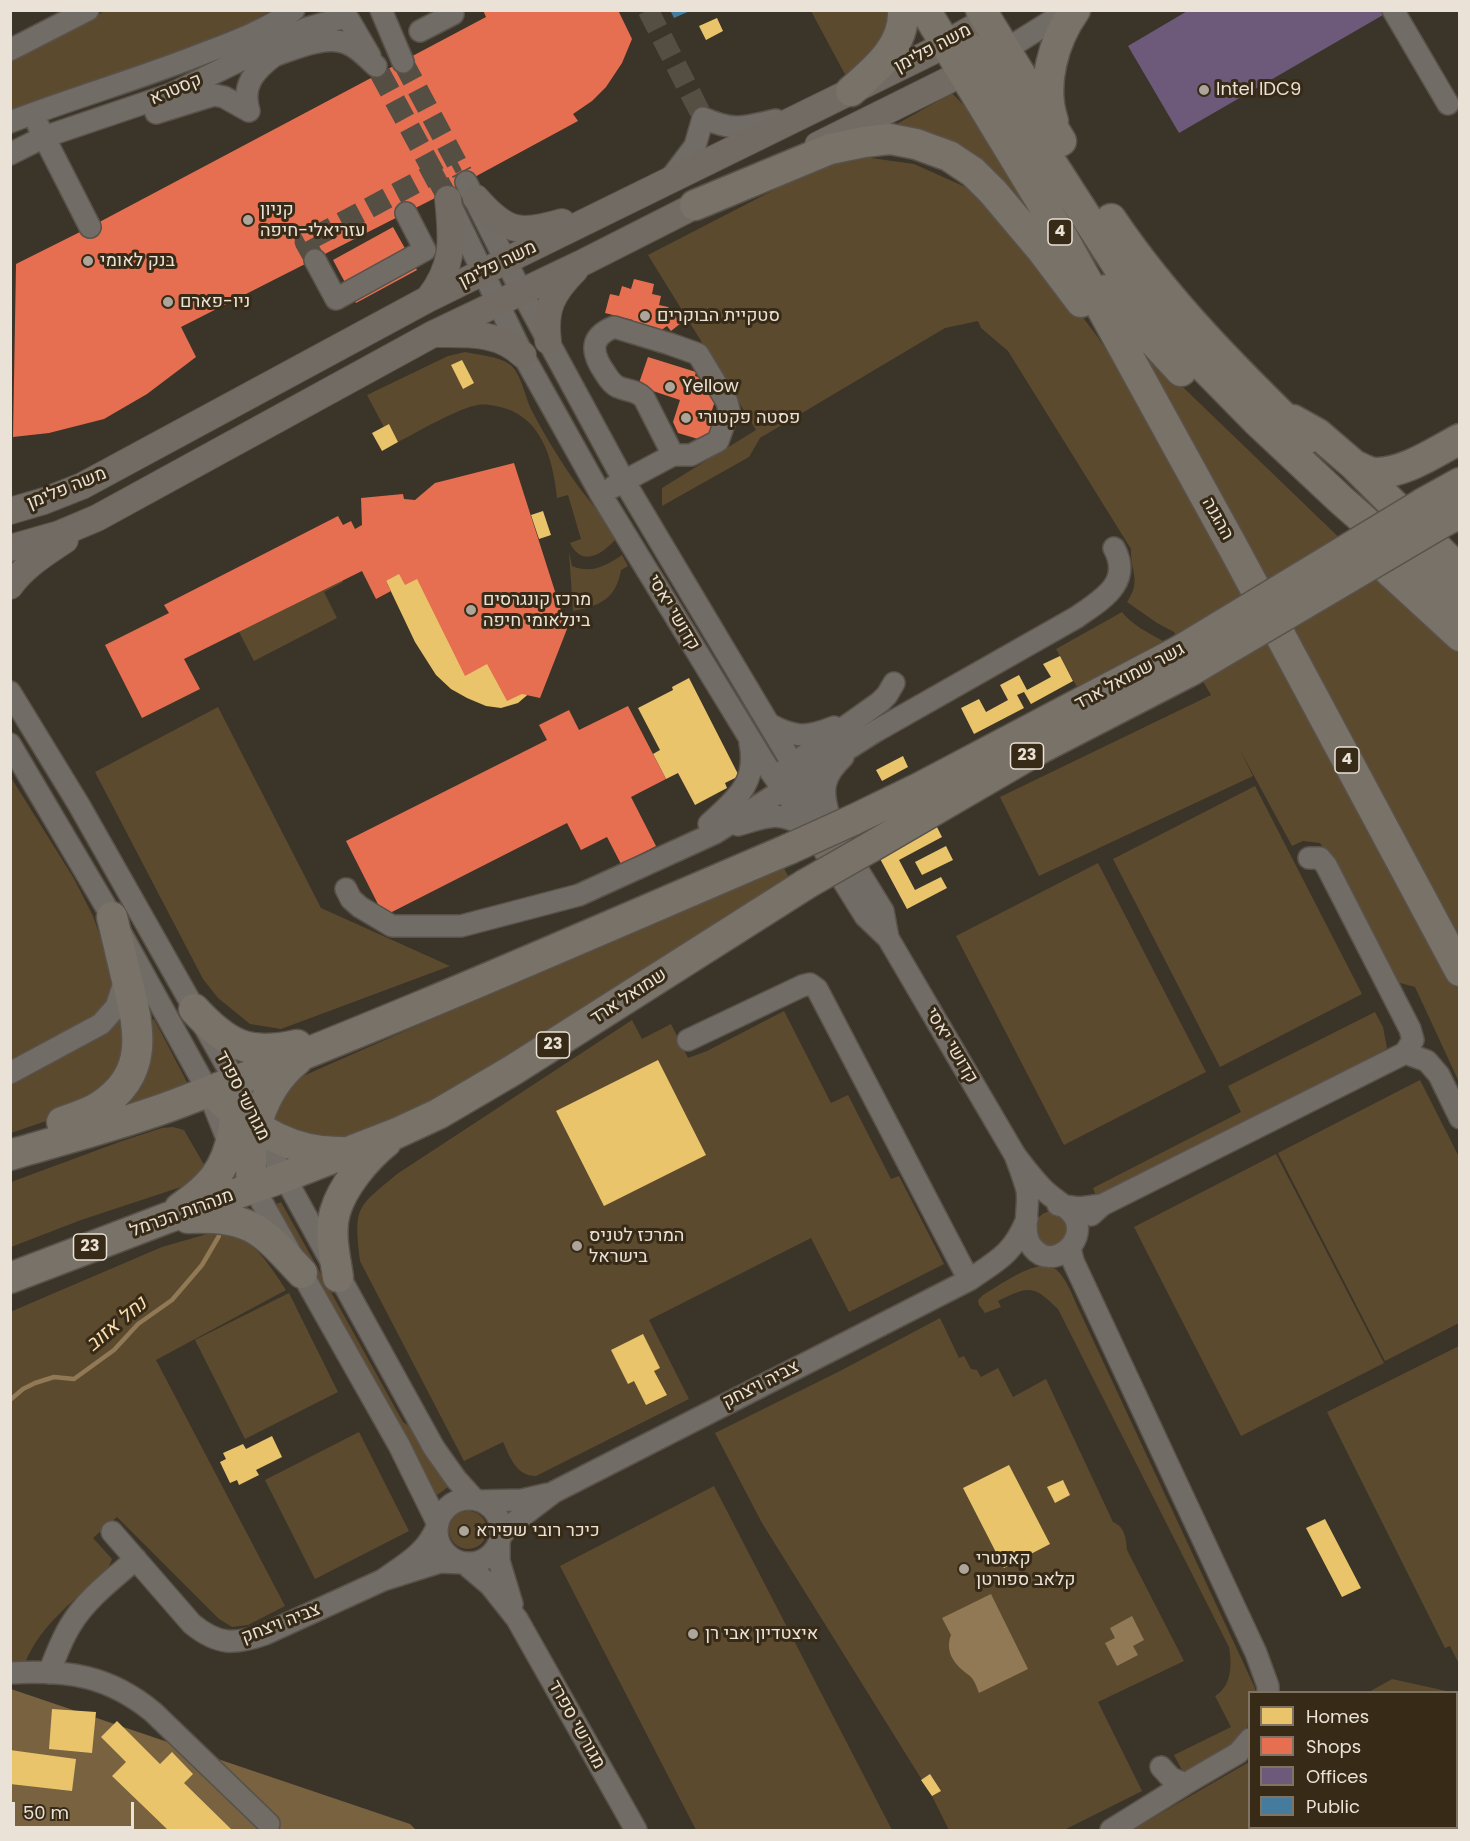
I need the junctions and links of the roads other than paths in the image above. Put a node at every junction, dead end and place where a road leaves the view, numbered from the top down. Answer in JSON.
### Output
{"nodes":[{"id":1,"x":88,"y":10,"type":"edge"},
{"id":2,"x":279,"y":10,"type":"edge"},
{"id":3,"x":294,"y":10,"type":"edge"},
{"id":4,"x":369,"y":10,"type":"edge"},
{"id":5,"x":381,"y":10,"type":"edge"},
{"id":6,"x":451,"y":10,"type":"edge"},
{"id":7,"x":903,"y":10,"type":"edge"},
{"id":8,"x":925,"y":10,"type":"edge"},
{"id":9,"x":1069,"y":10,"type":"edge"},
{"id":10,"x":1075,"y":10,"type":"edge"},
{"id":11,"x":1393,"y":10,"type":"edge"},
{"id":12,"x":990,"y":14,"type":"edge"},
{"id":13,"x":338,"y":16,"type":"edge"},
{"id":14,"x":420,"y":31,"type":"dead end"},
{"id":15,"x":230,"y":43,"type":"junction"},
{"id":16,"x":946,"y":44,"type":"junction"},
{"id":17,"x":10,"y":50,"type":"edge"},
{"id":18,"x":275,"y":55,"type":"junction"},
{"id":19,"x":985,"y":61,"type":"junction"},
{"id":20,"x":403,"y":62,"type":"tunnel mouth"},
{"id":21,"x":207,"y":78,"type":"junction"},
{"id":22,"x":851,"y":91,"type":"junction"},
{"id":23,"x":1448,"y":104,"type":"dead end"},
{"id":24,"x":32,"y":114,"type":"junction"},
{"id":25,"x":803,"y":114,"type":"junction"},
{"id":26,"x":114,"y":115,"type":"junction"},
{"id":27,"x":10,"y":122,"type":"edge"},
{"id":28,"x":1057,"y":135,"type":"junction"},
{"id":29,"x":44,"y":137,"type":"junction"},
{"id":30,"x":10,"y":154,"type":"edge"},
{"id":31,"x":668,"y":182,"type":"junction"},
{"id":32,"x":471,"y":190,"type":"joint"},
{"id":33,"x":446,"y":196,"type":"joint"},
{"id":34,"x":620,"y":205,"type":"junction"},
{"id":35,"x":695,"y":205,"type":"junction"},
{"id":36,"x":406,"y":213,"type":"dead end"},
{"id":37,"x":90,"y":227,"type":"dead end"},
{"id":38,"x":1062,"y":236,"type":"junction"},
{"id":39,"x":315,"y":260,"type":"tunnel mouth"},
{"id":40,"x":507,"y":261,"type":"junction"},
{"id":41,"x":580,"y":264,"type":"junction"},
{"id":42,"x":483,"y":272,"type":"junction"},
{"id":43,"x":521,"y":291,"type":"junction"},
{"id":44,"x":428,"y":299,"type":"junction"},
{"id":45,"x":497,"y":302,"type":"junction"},
{"id":46,"x":433,"y":334,"type":"junction"},
{"id":47,"x":548,"y":341,"type":"junction"},
{"id":48,"x":523,"y":354,"type":"junction"},
{"id":49,"x":1149,"y":393,"type":"junction"},
{"id":50,"x":1278,"y":412,"type":"junction"},
{"id":51,"x":1460,"y":439,"type":"edge"},
{"id":52,"x":673,"y":455,"type":"junction"},
{"id":53,"x":1354,"y":465,"type":"junction"},
{"id":54,"x":624,"y":481,"type":"junction"},
{"id":55,"x":1460,"y":483,"type":"edge"},
{"id":56,"x":600,"y":493,"type":"junction"},
{"id":57,"x":10,"y":511,"type":"edge"},
{"id":58,"x":1441,"y":513,"type":"edge"},
{"id":59,"x":97,"y":518,"type":"junction"},
{"id":60,"x":10,"y":548,"type":"edge"},
{"id":61,"x":1114,"y":548,"type":"dead end"},
{"id":62,"x":1460,"y":571,"type":"edge"},
{"id":63,"x":10,"y":586,"type":"edge"},
{"id":64,"x":1460,"y":589,"type":"edge"},
{"id":65,"x":1460,"y":605,"type":"edge"},
{"id":66,"x":1460,"y":636,"type":"edge"},
{"id":67,"x":1185,"y":661,"type":"junction"},
{"id":68,"x":945,"y":691,"type":"junction"},
{"id":69,"x":10,"y":692,"type":"edge"},
{"id":70,"x":869,"y":723,"type":"junction"},
{"id":71,"x":769,"y":724,"type":"junction"},
{"id":72,"x":748,"y":737,"type":"junction"},
{"id":73,"x":10,"y":744,"type":"edge"},
{"id":74,"x":797,"y":771,"type":"junction"},
{"id":75,"x":779,"y":783,"type":"junction"},
{"id":76,"x":844,"y":824,"type":"junction"},
{"id":77,"x":712,"y":828,"type":"junction"},
{"id":78,"x":800,"y":840,"type":"junction"},
{"id":79,"x":1309,"y":858,"type":"dead end"},
{"id":80,"x":806,"y":884,"type":"joint"},
{"id":81,"x":346,"y":889,"type":"dead end"},
{"id":82,"x":112,"y":917,"type":"junction"},
{"id":83,"x":888,"y":938,"type":"junction"},
{"id":84,"x":1460,"y":971,"type":"edge"},
{"id":85,"x":126,"y":977,"type":"junction"},
{"id":86,"x":194,"y":1009,"type":"junction"},
{"id":87,"x":375,"y":1024,"type":"junction"},
{"id":88,"x":688,"y":1040,"type":"dead end"},
{"id":89,"x":306,"y":1053,"type":"junction"},
{"id":90,"x":1405,"y":1053,"type":"junction"},
{"id":91,"x":10,"y":1073,"type":"edge"},
{"id":92,"x":236,"y":1081,"type":"junction"},
{"id":93,"x":208,"y":1091,"type":"junction"},
{"id":94,"x":1460,"y":1118,"type":"edge"},
{"id":95,"x":247,"y":1119,"type":"junction"},
{"id":96,"x":397,"y":1133,"type":"junction"},
{"id":97,"x":10,"y":1145,"type":"edge"},
{"id":98,"x":230,"y":1145,"type":"junction"},
{"id":99,"x":345,"y":1152,"type":"junction"},
{"id":100,"x":10,"y":1155,"type":"edge"},
{"id":101,"x":1015,"y":1155,"type":"junction"},
{"id":102,"x":284,"y":1177,"type":"junction"},
{"id":103,"x":254,"y":1188,"type":"junction"},
{"id":104,"x":1061,"y":1205,"type":"junction"},
{"id":105,"x":1102,"y":1205,"type":"junction"},
{"id":106,"x":167,"y":1218,"type":"junction"},
{"id":107,"x":1026,"y":1222,"type":"junction"},
{"id":108,"x":1073,"y":1243,"type":"junction"},
{"id":109,"x":1049,"y":1256,"type":"junction"},
{"id":110,"x":302,"y":1273,"type":"junction"},
{"id":111,"x":338,"y":1277,"type":"junction"},
{"id":112,"x":10,"y":1278,"type":"edge"},
{"id":113,"x":969,"y":1280,"type":"junction"},
{"id":114,"x":554,"y":1492,"type":"junction"},
{"id":115,"x":477,"y":1500,"type":"junction"},
{"id":116,"x":438,"y":1524,"type":"junction"},
{"id":117,"x":112,"y":1533,"type":"dead end"},
{"id":118,"x":499,"y":1539,"type":"junction"},
{"id":119,"x":136,"y":1559,"type":"junction"},
{"id":120,"x":464,"y":1563,"type":"junction"},
{"id":121,"x":383,"y":1580,"type":"junction"},
{"id":122,"x":517,"y":1619,"type":"junction"},
{"id":123,"x":10,"y":1673,"type":"edge"},
{"id":124,"x":49,"y":1673,"type":"junction"},
{"id":125,"x":1268,"y":1691,"type":"edge"},
{"id":126,"x":1248,"y":1741,"type":"edge"},
{"id":127,"x":1161,"y":1767,"type":"dead end"},
{"id":128,"x":1185,"y":1784,"type":"junction"},
{"id":129,"x":269,"y":1824,"type":"dead end"},
{"id":130,"x":636,"y":1830,"type":"edge"},
{"id":131,"x":1111,"y":1830,"type":"edge"}],
"edges":[{"from":1,"to":17,"type":"street"},
{"from":2,"to":15,"type":"street"},
{"from":3,"to":15,"type":"street","name":"קסטרא"},
{"from":4,"to":13,"type":"street","name":"קסטרא"},
{"from":5,"to":20,"type":"street"},
{"from":6,"to":14,"type":"street"},
{"from":7,"to":22,"type":"highway"},
{"from":8,"to":16,"type":"highway","number":"4"},
{"from":9,"to":19,"type":"street"},
{"from":10,"to":28,"type":"highway"},
{"from":11,"to":23,"type":"street"},
{"from":12,"to":16,"type":"main road","name":"משה פלימן"},
{"from":12,"to":19,"type":"highway","number":"4"},
{"from":13,"to":18,"type":"street"},
{"from":13,"to":21,"type":"street","name":"קסטרא"},
{"from":15,"to":24,"type":"street","name":"קסטרא"},
{"from":16,"to":19,"type":"highway","number":"4"},
{"from":16,"to":22,"type":"main road","name":"משה פלימן"},
{"from":18,"to":21,"type":"street"},
{"from":18,"to":26,"type":"street"},
{"from":19,"to":28,"type":"highway","number":"4"},
{"from":19,"to":35,"type":"main road","name":"משה פלימן"},
{"from":19,"to":38,"type":"highway","name":"ההגנה","number":"4"},
{"from":19,"to":65,"type":"highway"},
{"from":21,"to":26,"type":"street","name":"קסטרא"},
{"from":22,"to":25,"type":"main road","name":"משה פלימן"},
{"from":24,"to":27,"type":"street","name":"קסטרא"},
{"from":24,"to":29,"type":"street"},
{"from":25,"to":31,"type":"main road","name":"משה פלימן"},
{"from":25,"to":31,"type":"street"},
{"from":26,"to":29,"type":"street","name":"קסטרא"},
{"from":28,"to":50,"type":"highway","number":"4"},
{"from":29,"to":30,"type":"street","name":"קסטרא"},
{"from":29,"to":37,"type":"street"},
{"from":31,"to":34,"type":"main road","name":"משה פלימן"},
{"from":32,"to":34,"type":"main road"},
{"from":32,"to":40,"type":"street","name":"קדושי יאסי"},
{"from":33,"to":42,"type":"street","name":"קדושי יאסי"},
{"from":33,"to":44,"type":"main road"},
{"from":34,"to":40,"type":"main road","name":"משה פלימן"},
{"from":35,"to":41,"type":"main road","name":"משה פלימן"},
{"from":35,"to":49,"type":"highway"},
{"from":36,"to":39,"type":"street"},
{"from":38,"to":49,"type":"highway","name":"ההגנה","number":"4"},
{"from":38,"to":66,"type":"highway"},
{"from":40,"to":42,"type":"main road","name":"משה פלימן"},
{"from":40,"to":43,"type":"street","name":"קדושי יאסי"},
{"from":41,"to":43,"type":"main road","name":"משה פלימן"},
{"from":41,"to":47,"type":"main road"},
{"from":42,"to":44,"type":"main road","name":"משה פלימן"},
{"from":42,"to":45,"type":"street","name":"קדושי יאסי"},
{"from":43,"to":45,"type":"main road","name":"משה פלימן"},
{"from":43,"to":47,"type":"street","name":"קדושי יאסי"},
{"from":44,"to":57,"type":"main road","name":"משה פלימן"},
{"from":45,"to":46,"type":"main road","name":"משה פלימן"},
{"from":45,"to":48,"type":"street","name":"קדושי יאסי"},
{"from":46,"to":48,"type":"main road"},
{"from":46,"to":59,"type":"main road","name":"משה פלימן"},
{"from":47,"to":54,"type":"street","name":"קדושי יאסי"},
{"from":48,"to":56,"type":"street","name":"קדושי יאסי"},
{"from":49,"to":84,"type":"highway","name":"ההגנה","number":"4"},
{"from":50,"to":53,"type":"highway"},
{"from":50,"to":64,"type":"highway","number":"4"},
{"from":51,"to":53,"type":"highway"},
{"from":52,"to":52,"type":"street"},
{"from":52,"to":54,"type":"street"},
{"from":53,"to":62,"type":"highway"},
{"from":54,"to":56,"type":"street"},
{"from":54,"to":71,"type":"street","name":"קדושי יאסי"},
{"from":55,"to":58,"type":"highway","name":"גשר שמואל ארד","number":"23"},
{"from":56,"to":72,"type":"street","name":"קדושי יאסי"},
{"from":58,"to":67,"type":"highway","name":"גשר שמואל ארד","number":"23","bridge":true},
{"from":59,"to":60,"type":"main road","name":"משה פלימן"},
{"from":59,"to":63,"type":"main road"},
{"from":61,"to":68,"type":"street"},
{"from":67,"to":76,"type":"highway","name":"גשר שמואל ארד","number":"23"},
{"from":67,"to":80,"type":"highway","name":"גשר שמואל ארד","number":"23","bridge":true},
{"from":68,"to":70,"type":"street"},
{"from":68,"to":70,"type":"street"},
{"from":69,"to":86,"type":"street","name":"מגורשי ספרד"},
{"from":70,"to":71,"type":"street"},
{"from":70,"to":74,"type":"street"},
{"from":70,"to":76,"type":"street"},
{"from":71,"to":74,"type":"street","name":"קדושי יאסי"},
{"from":72,"to":75,"type":"street","name":"קדושי יאסי"},
{"from":72,"to":77,"type":"street"},
{"from":73,"to":82,"type":"street","name":"מגורשי ספרד"},
{"from":74,"to":75,"type":"street"},
{"from":74,"to":76,"type":"street","name":"קדושי יאסי"},
{"from":75,"to":77,"type":"street"},
{"from":75,"to":78,"type":"street","name":"קדושי יאסי"},
{"from":76,"to":78,"type":"highway","name":"גשר שמואל ארד","number":"23","bridge":true},
{"from":76,"to":83,"type":"street","name":"קדושי יאסי"},
{"from":77,"to":78,"type":"street"},
{"from":77,"to":81,"type":"street"},
{"from":78,"to":83,"type":"street","name":"קדושי יאסי"},
{"from":78,"to":87,"type":"highway","number":"23"},
{"from":79,"to":90,"type":"street"},
{"from":80,"to":96,"type":"highway","name":"שמואל ארד","number":"23"},
{"from":82,"to":85,"type":"highway"},
{"from":82,"to":93,"type":"street","name":"מגורשי ספרד"},
{"from":83,"to":101,"type":"street","name":"קדושי יאסי"},
{"from":85,"to":91,"type":"street"},
{"from":85,"to":97,"type":"highway"},
{"from":86,"to":87,"type":"highway"},
{"from":86,"to":92,"type":"street","name":"מגורשי ספרד"},
{"from":87,"to":89,"type":"highway","number":"23"},
{"from":88,"to":113,"type":"street"},
{"from":89,"to":92,"type":"highway","number":"23"},
{"from":89,"to":95,"type":"highway"},
{"from":90,"to":94,"type":"street"},
{"from":90,"to":105,"type":"street"},
{"from":92,"to":93,"type":"highway","number":"23"},
{"from":92,"to":95,"type":"highway"},
{"from":93,"to":95,"type":"highway"},
{"from":93,"to":98,"type":"street","name":"מגורשי ספרד"},
{"from":93,"to":100,"type":"highway","number":"23"},
{"from":95,"to":98,"type":"highway"},
{"from":95,"to":99,"type":"highway"},
{"from":95,"to":102,"type":"street","name":"מגורשי ספרד"},
{"from":95,"to":103,"type":"highway"},
{"from":96,"to":99,"type":"highway","name":"שמואל ארד","number":"23"},
{"from":96,"to":111,"type":"highway"},
{"from":98,"to":103,"type":"street","name":"מגורשי ספרד"},
{"from":98,"to":106,"type":"highway"},
{"from":99,"to":102,"type":"highway","name":"שמואל ארד","number":"23"},
{"from":101,"to":104,"type":"street","name":"קדושי יאסי"},
{"from":101,"to":107,"type":"street","name":"קדושי יאסי"},
{"from":102,"to":103,"type":"highway","number":"23"},
{"from":102,"to":111,"type":"street","name":"מגורשי ספרד"},
{"from":103,"to":106,"type":"highway","name":"מנהרות הכרמל","number":"23"},
{"from":103,"to":110,"type":"street","name":"מגורשי ספרד"},
{"from":104,"to":105,"type":"street"},
{"from":104,"to":107,"type":"street"},
{"from":104,"to":108,"type":"street"},
{"from":105,"to":108,"type":"street"},
{"from":106,"to":110,"type":"highway"},
{"from":106,"to":112,"type":"highway","name":"מנהרות הכרמל","number":"23"},
{"from":107,"to":109,"type":"street"},
{"from":107,"to":113,"type":"street","name":"צביה ויצחק"},
{"from":108,"to":109,"type":"street"},
{"from":108,"to":125,"type":"street"},
{"from":109,"to":113,"type":"street","name":"צביה ויצחק"},
{"from":110,"to":116,"type":"street","name":"מגורשי ספרד"},
{"from":111,"to":115,"type":"street","name":"מגורשי ספרד"},
{"from":113,"to":114,"type":"street","name":"צביה ויצחק"},
{"from":114,"to":115,"type":"street","name":"צביה ויצחק"},
{"from":114,"to":118,"type":"street","name":"צביה ויצחק"},
{"from":115,"to":116,"type":"street"},
{"from":115,"to":118,"type":"street"},
{"from":116,"to":120,"type":"street"},
{"from":116,"to":121,"type":"street","name":"צביה ויצחק"},
{"from":117,"to":119,"type":"street","name":"צביה ויצחק"},
{"from":118,"to":120,"type":"street"},
{"from":118,"to":122,"type":"street","name":"מגורשי ספרד"},
{"from":119,"to":121,"type":"street","name":"צביה ויצחק"},
{"from":119,"to":124,"type":"street"},
{"from":120,"to":121,"type":"street","name":"צביה ויצחק"},
{"from":120,"to":122,"type":"street","name":"מגורשי ספרד"},
{"from":122,"to":130,"type":"street","name":"מגורשי ספרד"},
{"from":123,"to":124,"type":"street"},
{"from":124,"to":129,"type":"street"},
{"from":126,"to":128,"type":"street"},
{"from":127,"to":128,"type":"street"},
{"from":128,"to":131,"type":"street"}]}
